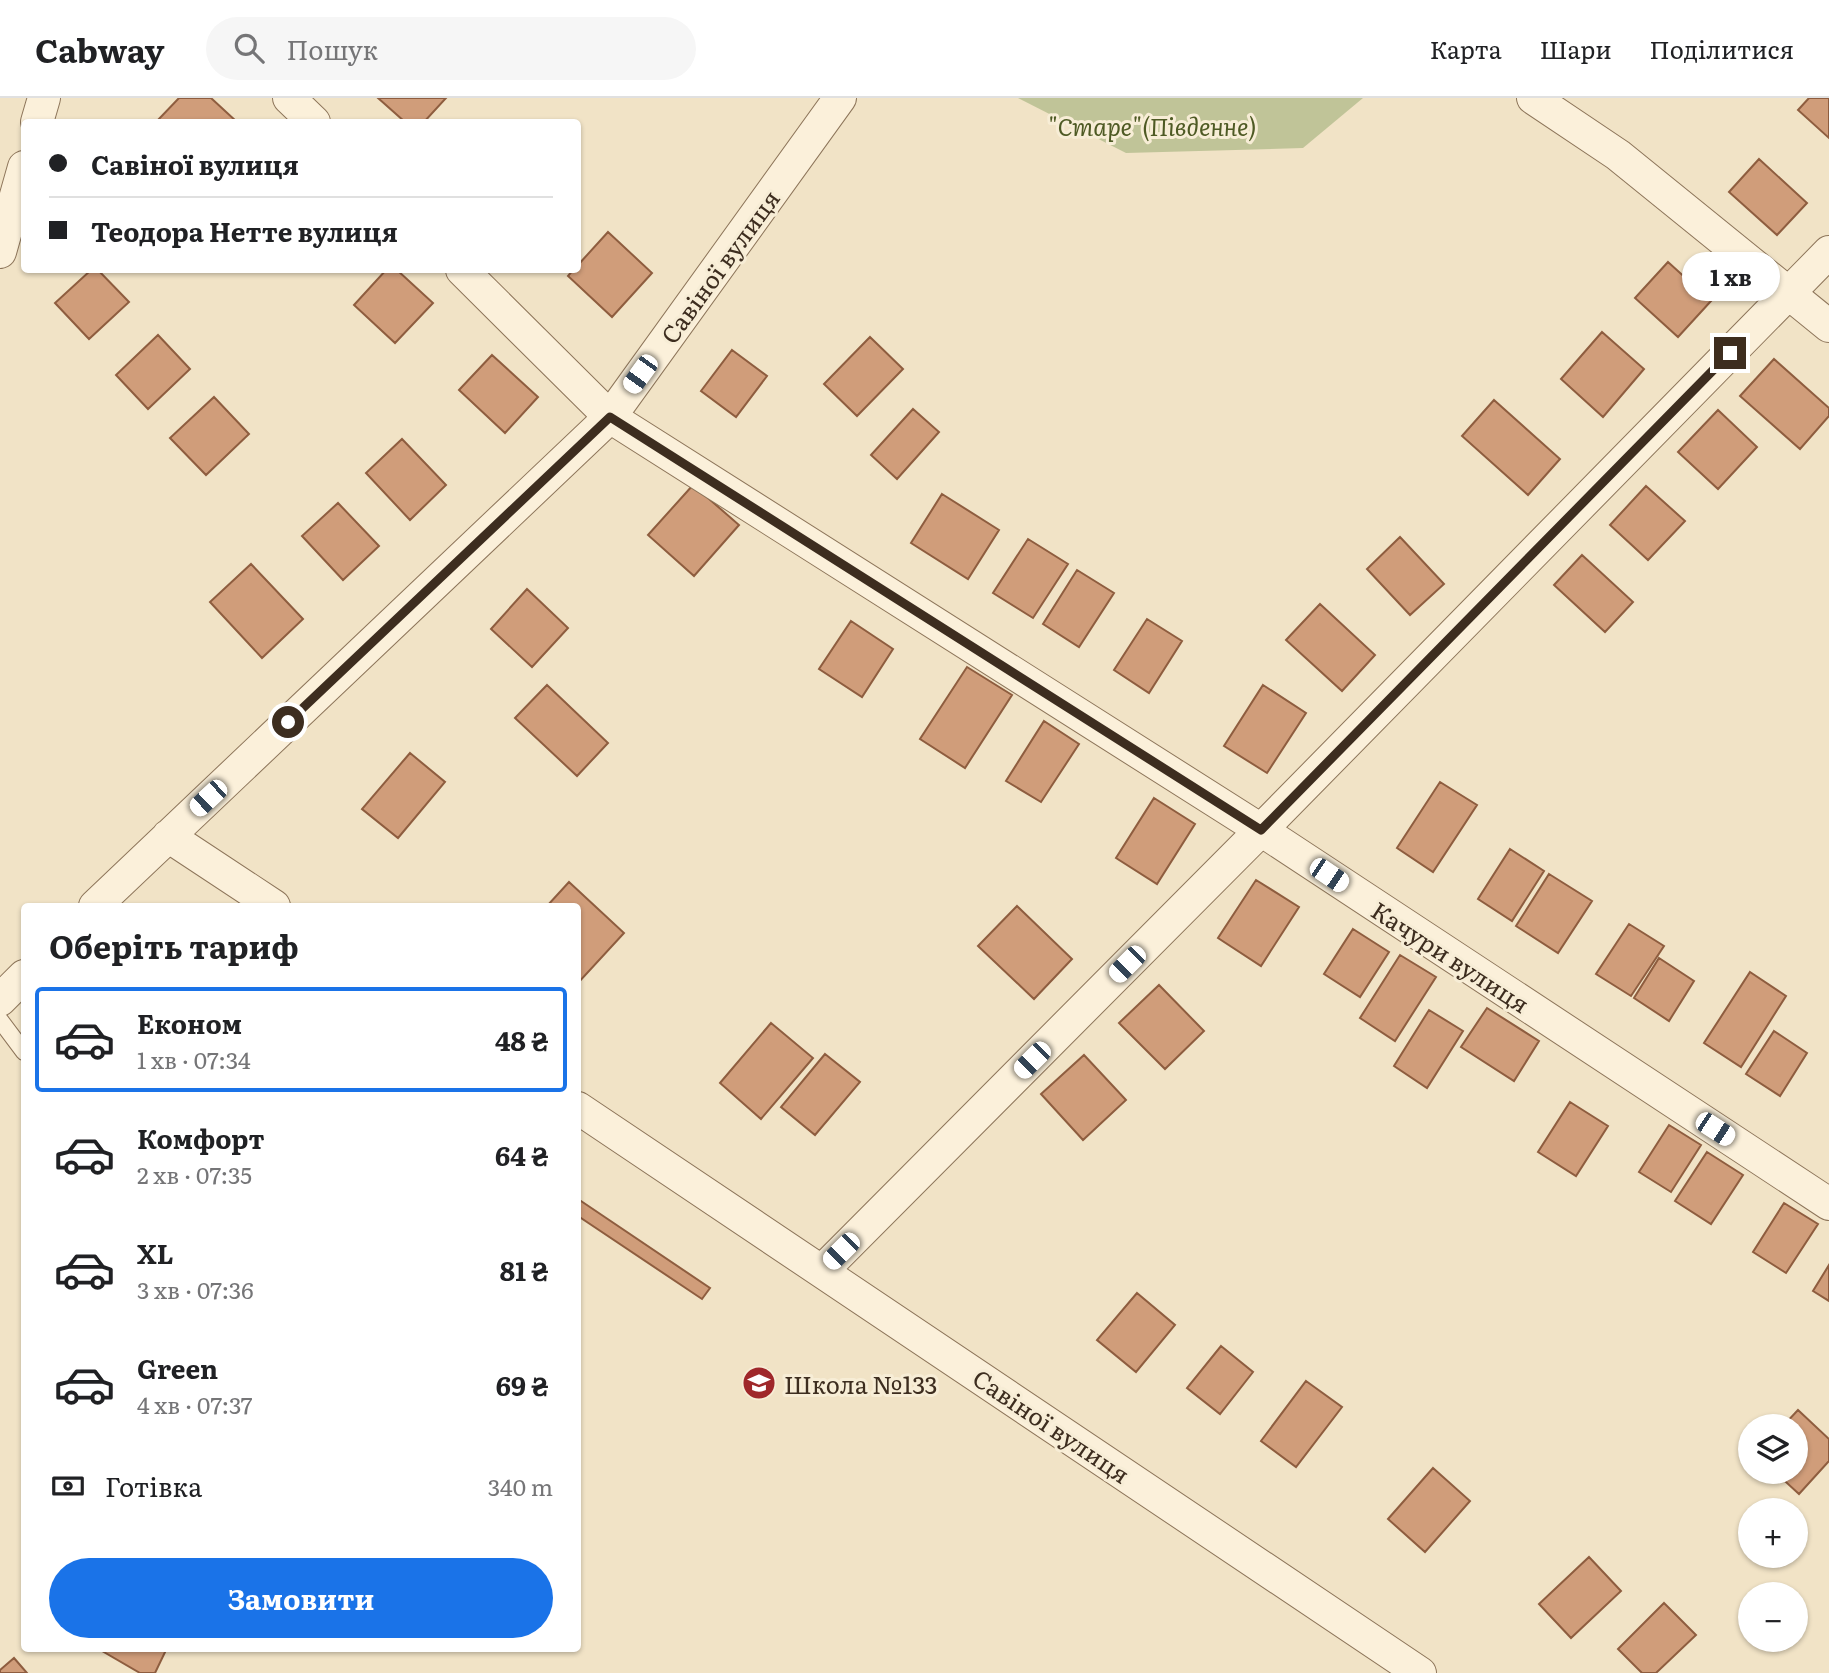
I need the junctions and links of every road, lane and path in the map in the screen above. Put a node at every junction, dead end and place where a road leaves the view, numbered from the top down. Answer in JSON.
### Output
{"nodes":[{"id":1,"x":44,"y":98,"type":"edge"},
{"id":2,"x":289,"y":98,"type":"edge"},
{"id":3,"x":840,"y":98,"type":"edge"},
{"id":4,"x":1532,"y":98,"type":"edge"},
{"id":5,"x":38,"y":119,"type":"edge"},
{"id":6,"x":311,"y":119,"type":"edge"},
{"id":7,"x":21,"y":178,"type":"edge"},
{"id":8,"x":0,"y":252,"type":"edge"},
{"id":9,"x":1829,"y":252,"type":"edge"},
{"id":10,"x":465,"y":273,"type":"edge"},
{"id":11,"x":1789,"y":294,"type":"junction"},
{"id":12,"x":1829,"y":326,"type":"edge"},
{"id":13,"x":610,"y":417,"type":"junction"},
{"id":14,"x":1261,"y":830,"type":"junction"},
{"id":15,"x":168,"y":836,"type":"junction"},
{"id":16,"x":99,"y":903,"type":"edge"},
{"id":17,"x":269,"y":903,"type":"edge"},
{"id":18,"x":21,"y":979,"type":"edge"},
{"id":19,"x":0,"y":1000,"type":"edge"},
{"id":20,"x":0,"y":1020,"type":"edge"},
{"id":21,"x":21,"y":1048,"type":"edge"},
{"id":22,"x":581,"y":1110,"type":"edge"},
{"id":23,"x":1829,"y":1204,"type":"edge"},
{"id":24,"x":822,"y":1271,"type":"junction"},
{"id":25,"x":1420,"y":1673,"type":"edge"}],
"edges":[{"from":1,"to":5,"type":"street"},
{"from":2,"to":6,"type":"street"},
{"from":3,"to":13,"type":"street","name":"Савіної вулиця"},
{"from":4,"to":11,"type":"street"},
{"from":7,"to":8,"type":"street"},
{"from":9,"to":11,"type":"street"},
{"from":10,"to":13,"type":"street","name":"Качури вулиця"},
{"from":11,"to":12,"type":"street"},
{"from":11,"to":14,"type":"street"},
{"from":13,"to":14,"type":"street","name":"Качури вулиця"},
{"from":13,"to":15,"type":"street","name":"Савіної вулиця"},
{"from":14,"to":23,"type":"street","name":"Качури вулиця"},
{"from":14,"to":24,"type":"street"},
{"from":15,"to":16,"type":"street","name":"Савіної вулиця"},
{"from":15,"to":17,"type":"street"},
{"from":18,"to":19,"type":"street"},
{"from":20,"to":21,"type":"lane"},
{"from":22,"to":24,"type":"street","name":"Савіної вулиця"},
{"from":24,"to":25,"type":"street","name":"Савіної вулиця"}]}
